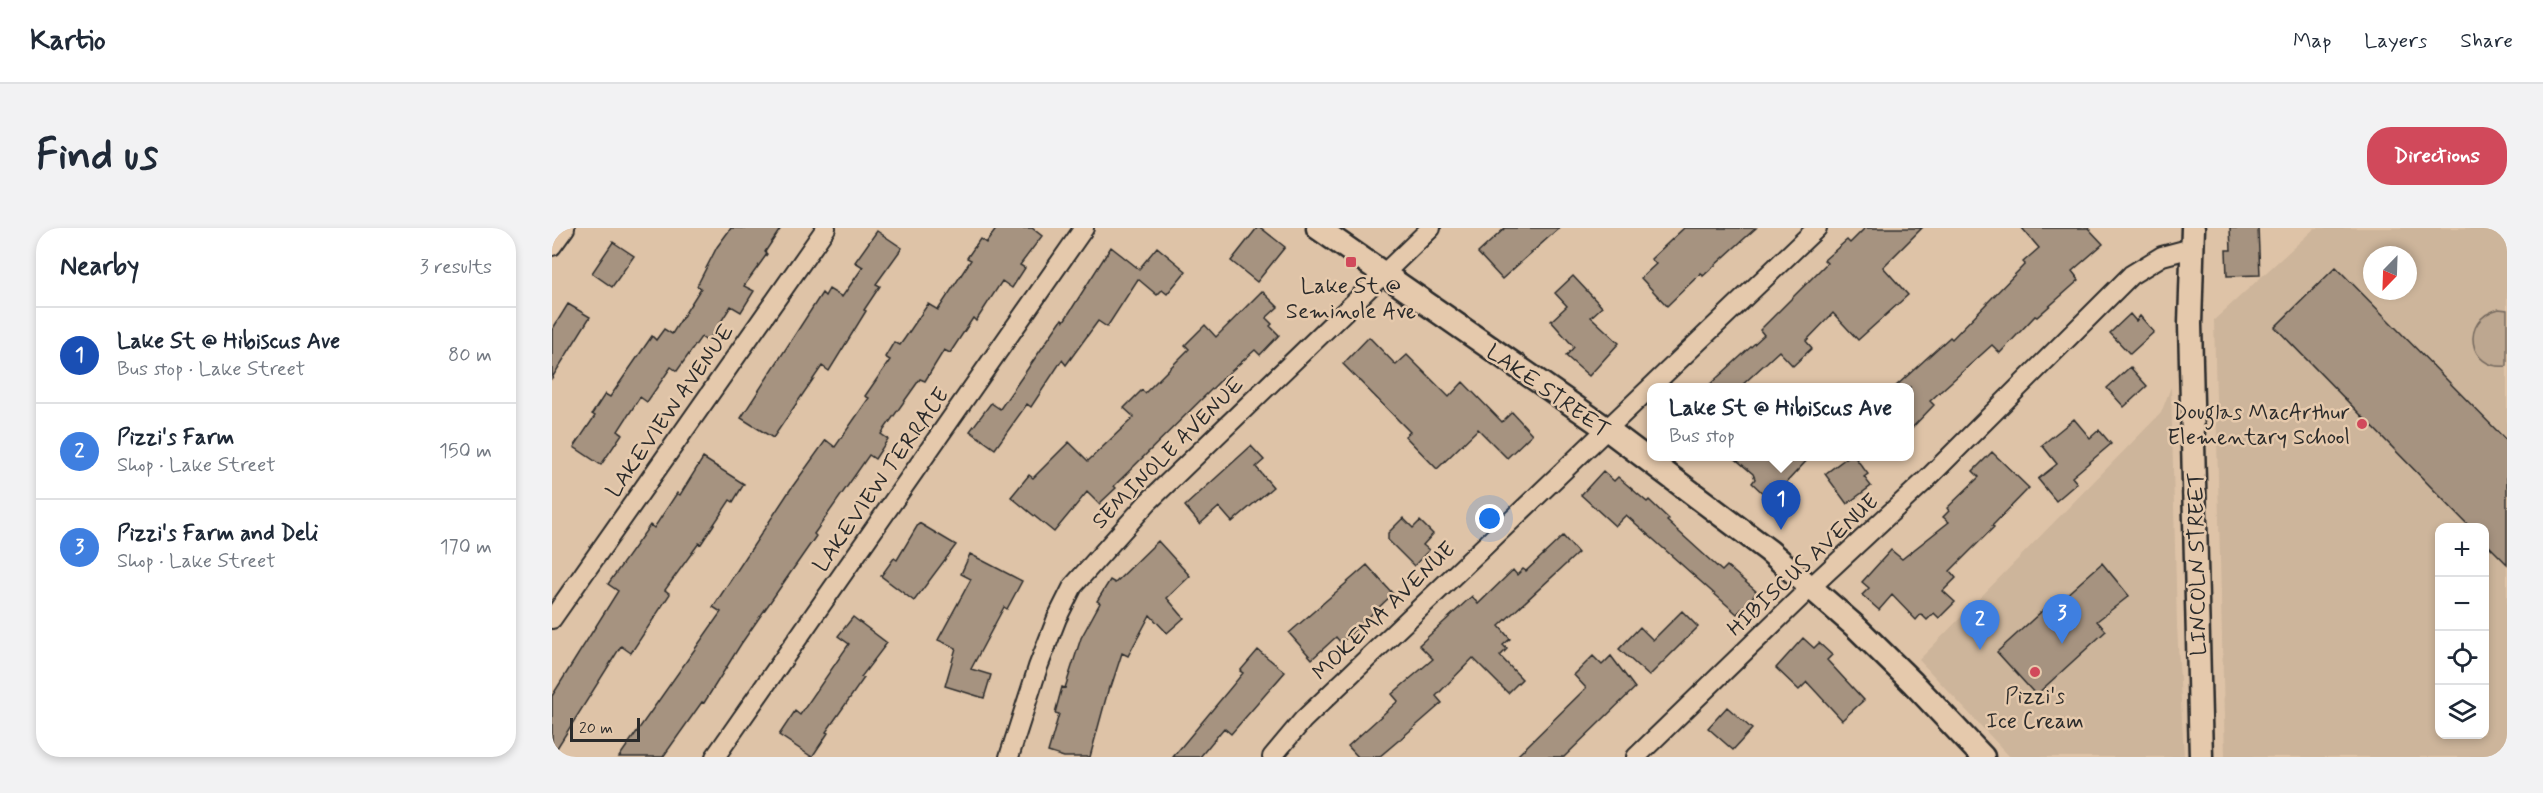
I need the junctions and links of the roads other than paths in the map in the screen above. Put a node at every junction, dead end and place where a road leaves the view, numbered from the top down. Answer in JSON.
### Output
{"nodes":[{"id":1,"x":565,"y":228,"type":"edge"},
{"id":2,"x":826,"y":228,"type":"edge"},
{"id":3,"x":1084,"y":228,"type":"edge"},
{"id":4,"x":1318,"y":228,"type":"edge"},
{"id":5,"x":1431,"y":228,"type":"edge"},
{"id":6,"x":1817,"y":228,"type":"edge"},
{"id":7,"x":2192,"y":238,"type":"edge"},
{"id":8,"x":552,"y":246,"type":"edge"},
{"id":9,"x":1383,"y":273,"type":"junction"},
{"id":10,"x":1655,"y":383,"type":"edge"},
{"id":11,"x":1647,"y":391,"type":"edge"},
{"id":12,"x":1607,"y":429,"type":"junction"},
{"id":13,"x":1647,"y":459,"type":"edge"},
{"id":14,"x":1650,"y":461,"type":"edge"},
{"id":15,"x":1812,"y":586,"type":"junction"},
{"id":16,"x":552,"y":619,"type":"edge"},
{"id":17,"x":715,"y":757,"type":"edge"},
{"id":18,"x":1009,"y":757,"type":"edge"},
{"id":19,"x":1272,"y":757,"type":"edge"},
{"id":20,"x":1636,"y":757,"type":"edge"},
{"id":21,"x":1983,"y":757,"type":"edge"},
{"id":22,"x":2201,"y":757,"type":"edge"}],
"edges":[{"from":1,"to":8,"type":"street"},
{"from":2,"to":16,"type":"street","name":"LAKEVIEW AVENUE"},
{"from":3,"to":17,"type":"street","name":"LAKEVIEW TERRACE"},
{"from":4,"to":9,"type":"street","name":"LAKE STREET"},
{"from":5,"to":9,"type":"street","name":"SEMINOLE AVENUE"},
{"from":6,"to":10,"type":"street","name":"MOKEMA AVENUE"},
{"from":7,"to":15,"type":"street","name":"HIBISCUS AVENUE"},
{"from":7,"to":22,"type":"street","name":"LINCOLN STREET"},
{"from":9,"to":12,"type":"street","name":"LAKE STREET"},
{"from":9,"to":18,"type":"street","name":"SEMINOLE AVENUE"},
{"from":11,"to":12,"type":"street","name":"MOKEMA AVENUE"},
{"from":12,"to":13,"type":"street","name":"LAKE STREET"},
{"from":12,"to":19,"type":"street","name":"MOKEMA AVENUE"},
{"from":14,"to":15,"type":"street","name":"LAKE STREET"},
{"from":15,"to":20,"type":"street","name":"HIBISCUS AVENUE"},
{"from":15,"to":21,"type":"street","name":"LAKE STREET"}]}
